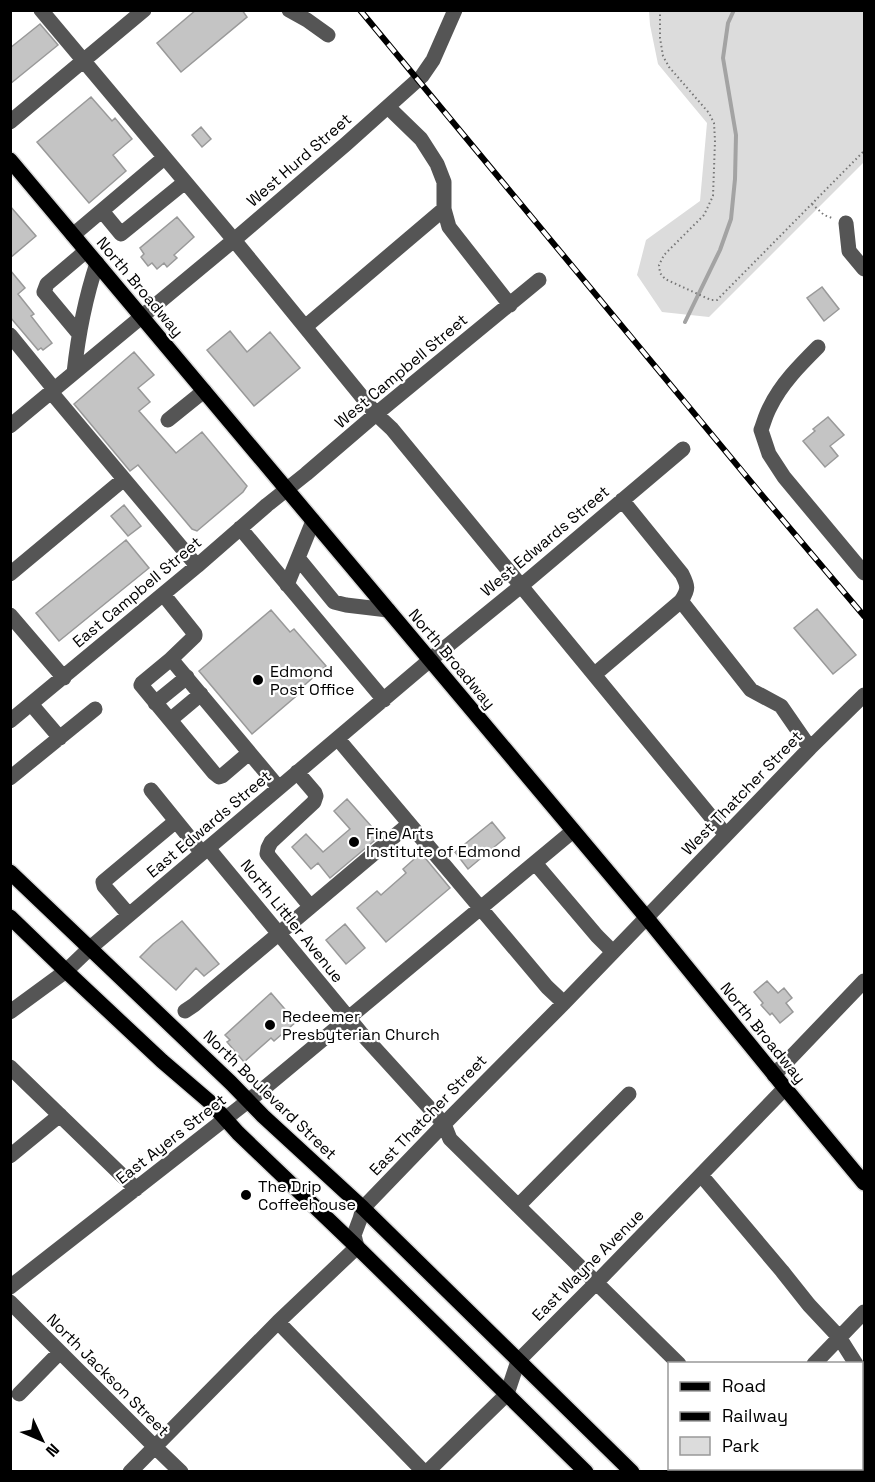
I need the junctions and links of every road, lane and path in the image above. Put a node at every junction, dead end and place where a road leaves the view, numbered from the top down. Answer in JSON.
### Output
{"nodes":[{"id":1,"x":41,"y":10,"type":"edge"},
{"id":2,"x":144,"y":10,"type":"edge"},
{"id":3,"x":290,"y":10,"type":"edge"},
{"id":4,"x":455,"y":10,"type":"edge"},
{"id":5,"x":660,"y":10,"type":"edge"},
{"id":6,"x":328,"y":35,"type":"dead end"},
{"id":7,"x":83,"y":62,"type":"junction"},
{"id":8,"x":388,"y":107,"type":"junction"},
{"id":9,"x":10,"y":122,"type":"edge"},
{"id":10,"x":864,"y":151,"type":"edge"},
{"id":11,"x":165,"y":158,"type":"junction"},
{"id":12,"x":10,"y":160,"type":"edge"},
{"id":13,"x":185,"y":182,"type":"junction"},
{"id":14,"x":812,"y":204,"type":"junction"},
{"id":15,"x":444,"y":209,"type":"junction"},
{"id":16,"x":102,"y":211,"type":"junction"},
{"id":17,"x":846,"y":224,"type":"joint"},
{"id":18,"x":73,"y":235,"type":"junction"},
{"id":19,"x":234,"y":240,"type":"junction"},
{"id":20,"x":86,"y":251,"type":"junction"},
{"id":21,"x":97,"y":263,"type":"junction"},
{"id":22,"x":864,"y":268,"type":"edge"},
{"id":23,"x":539,"y":280,"type":"dead end"},
{"id":24,"x":510,"y":305,"type":"junction"},
{"id":25,"x":141,"y":316,"type":"junction"},
{"id":26,"x":305,"y":327,"type":"junction"},
{"id":27,"x":79,"y":334,"type":"junction"},
{"id":28,"x":10,"y":335,"type":"edge"},
{"id":29,"x":818,"y":346,"type":"dead end"},
{"id":30,"x":74,"y":373,"type":"junction"},
{"id":31,"x":53,"y":391,"type":"junction"},
{"id":32,"x":204,"y":391,"type":"junction"},
{"id":33,"x":376,"y":414,"type":"junction"},
{"id":34,"x":168,"y":420,"type":"dead end"},
{"id":35,"x":10,"y":426,"type":"edge"},
{"id":36,"x":683,"y":449,"type":"dead end"},
{"id":37,"x":124,"y":479,"type":"junction"},
{"id":38,"x":286,"y":490,"type":"junction"},
{"id":39,"x":622,"y":500,"type":"junction"},
{"id":40,"x":313,"y":521,"type":"junction"},
{"id":41,"x":240,"y":528,"type":"junction"},
{"id":42,"x":298,"y":558,"type":"junction"},
{"id":43,"x":197,"y":566,"type":"junction"},
{"id":44,"x":864,"y":573,"type":"edge"},
{"id":45,"x":10,"y":574,"type":"edge"},
{"id":46,"x":287,"y":585,"type":"junction"},
{"id":47,"x":521,"y":586,"type":"junction"},
{"id":48,"x":163,"y":594,"type":"junction"},
{"id":49,"x":681,"y":601,"type":"junction"},
{"id":50,"x":388,"y":610,"type":"junction"},
{"id":51,"x":10,"y":615,"type":"edge"},
{"id":52,"x":171,"y":659,"type":"junction"},
{"id":53,"x":430,"y":660,"type":"junction"},
{"id":54,"x":595,"y":674,"type":"junction"},
{"id":55,"x":186,"y":677,"type":"junction"},
{"id":56,"x":64,"y":678,"type":"junction"},
{"id":57,"x":201,"y":694,"type":"junction"},
{"id":58,"x":864,"y":695,"type":"edge"},
{"id":59,"x":384,"y":700,"type":"junction"},
{"id":60,"x":156,"y":703,"type":"junction"},
{"id":61,"x":31,"y":704,"type":"junction"},
{"id":62,"x":95,"y":709,"type":"dead end"},
{"id":63,"x":170,"y":720,"type":"junction"},
{"id":64,"x":10,"y":721,"type":"edge"},
{"id":65,"x":60,"y":738,"type":"junction"},
{"id":66,"x":338,"y":738,"type":"junction"},
{"id":67,"x":810,"y":748,"type":"junction"},
{"id":68,"x":249,"y":753,"type":"junction"},
{"id":69,"x":297,"y":772,"type":"junction"},
{"id":70,"x":10,"y":778,"type":"edge"},
{"id":71,"x":279,"y":788,"type":"junction"},
{"id":72,"x":151,"y":790,"type":"dead end"},
{"id":73,"x":176,"y":821,"type":"junction"},
{"id":74,"x":409,"y":824,"type":"junction"},
{"id":75,"x":573,"y":831,"type":"junction"},
{"id":76,"x":726,"y":835,"type":"junction"},
{"id":77,"x":205,"y":850,"type":"junction"},
{"id":78,"x":535,"y":863,"type":"junction"},
{"id":79,"x":10,"y":872,"type":"edge"},
{"id":80,"x":310,"y":906,"type":"junction"},
{"id":81,"x":480,"y":908,"type":"junction"},
{"id":82,"x":129,"y":915,"type":"junction"},
{"id":83,"x":10,"y":917,"type":"edge"},
{"id":84,"x":646,"y":917,"type":"junction"},
{"id":85,"x":279,"y":933,"type":"junction"},
{"id":86,"x":90,"y":948,"type":"junction"},
{"id":87,"x":613,"y":952,"type":"junction"},
{"id":88,"x":66,"y":971,"type":"junction"},
{"id":89,"x":864,"y":981,"type":"edge"},
{"id":90,"x":564,"y":1003,"type":"junction"},
{"id":91,"x":185,"y":1011,"type":"dead end"},
{"id":92,"x":10,"y":1012,"type":"edge"},
{"id":93,"x":349,"y":1018,"type":"junction"},
{"id":94,"x":10,"y":1067,"type":"edge"},
{"id":95,"x":774,"y":1075,"type":"junction"},
{"id":96,"x":785,"y":1088,"type":"junction"},
{"id":97,"x":629,"y":1094,"type":"dead end"},
{"id":98,"x":248,"y":1101,"type":"junction"},
{"id":99,"x":60,"y":1115,"type":"junction"},
{"id":100,"x":225,"y":1119,"type":"junction"},
{"id":101,"x":444,"y":1124,"type":"junction"},
{"id":102,"x":10,"y":1156,"type":"edge"},
{"id":103,"x":701,"y":1175,"type":"junction"},
{"id":104,"x":864,"y":1183,"type":"edge"},
{"id":105,"x":136,"y":1188,"type":"junction"},
{"id":106,"x":518,"y":1206,"type":"junction"},
{"id":107,"x":363,"y":1208,"type":"junction"},
{"id":108,"x":357,"y":1247,"type":"junction"},
{"id":109,"x":596,"y":1283,"type":"junction"},
{"id":110,"x":10,"y":1287,"type":"edge"},
{"id":111,"x":10,"y":1302,"type":"edge"},
{"id":112,"x":864,"y":1312,"type":"edge"},
{"id":113,"x":278,"y":1322,"type":"junction"},
{"id":114,"x":839,"y":1337,"type":"junction"},
{"id":115,"x":60,"y":1352,"type":"junction"},
{"id":116,"x":518,"y":1361,"type":"junction"},
{"id":117,"x":677,"y":1362,"type":"edge"},
{"id":118,"x":816,"y":1362,"type":"edge"},
{"id":119,"x":855,"y":1362,"type":"edge"},
{"id":120,"x":19,"y":1394,"type":"dead end"},
{"id":121,"x":507,"y":1394,"type":"junction"},
{"id":122,"x":154,"y":1446,"type":"junction"},
{"id":123,"x":130,"y":1472,"type":"edge"},
{"id":124,"x":182,"y":1472,"type":"edge"},
{"id":125,"x":425,"y":1472,"type":"edge"},
{"id":126,"x":586,"y":1472,"type":"edge"},
{"id":127,"x":632,"y":1472,"type":"edge"}],
"edges":[{"from":1,"to":7,"type":"street"},
{"from":2,"to":7,"type":"street"},
{"from":3,"to":6,"type":"street"},
{"from":4,"to":8,"type":"street","name":"West Hurd Street"},
{"from":5,"to":14,"type":"path"},
{"from":7,"to":9,"type":"street"},
{"from":7,"to":11,"type":"street"},
{"from":8,"to":15,"type":"street"},
{"from":8,"to":19,"type":"street","name":"West Hurd Street"},
{"from":10,"to":14,"type":"path"},
{"from":11,"to":13,"type":"street"},
{"from":11,"to":16,"type":"street"},
{"from":12,"to":18,"type":"main road","name":"North Broadway"},
{"from":13,"to":16,"type":"street"},
{"from":13,"to":19,"type":"street"},
{"from":14,"to":17,"type":"path"},
{"from":15,"to":24,"type":"street"},
{"from":15,"to":26,"type":"street"},
{"from":16,"to":18,"type":"street"},
{"from":17,"to":22,"type":"street"},
{"from":18,"to":20,"type":"main road","name":"North Broadway"},
{"from":19,"to":25,"type":"street","name":"West Hurd Street"},
{"from":19,"to":26,"type":"street"},
{"from":20,"to":21,"type":"main road","name":"North Broadway"},
{"from":20,"to":27,"type":"street"},
{"from":21,"to":25,"type":"main road","name":"North Broadway"},
{"from":21,"to":27,"type":"street"},
{"from":23,"to":24,"type":"street","name":"West Campbell Street"},
{"from":24,"to":33,"type":"street","name":"West Campbell Street"},
{"from":25,"to":30,"type":"street","name":"West Hurd Street"},
{"from":25,"to":32,"type":"main road","name":"North Broadway"},
{"from":26,"to":33,"type":"street"},
{"from":27,"to":30,"type":"street"},
{"from":28,"to":31,"type":"street"},
{"from":29,"to":44,"type":"street"},
{"from":30,"to":31,"type":"street","name":"West Hurd Street"},
{"from":31,"to":35,"type":"street","name":"West Hurd Street"},
{"from":31,"to":37,"type":"street"},
{"from":32,"to":34,"type":"street"},
{"from":32,"to":38,"type":"main road","name":"North Broadway"},
{"from":33,"to":38,"type":"street","name":"West Campbell Street"},
{"from":33,"to":47,"type":"street"},
{"from":36,"to":39,"type":"street","name":"West Edwards Street"},
{"from":37,"to":43,"type":"street"},
{"from":37,"to":45,"type":"street"},
{"from":38,"to":40,"type":"main road","name":"North Broadway"},
{"from":38,"to":41,"type":"street","name":"East Campbell Street"},
{"from":39,"to":47,"type":"street","name":"West Edwards Street"},
{"from":39,"to":49,"type":"street"},
{"from":40,"to":42,"type":"street"},
{"from":40,"to":50,"type":"main road","name":"North Broadway"},
{"from":41,"to":43,"type":"street","name":"East Campbell Street"},
{"from":41,"to":46,"type":"street"},
{"from":42,"to":46,"type":"street"},
{"from":42,"to":50,"type":"street"},
{"from":43,"to":48,"type":"street","name":"East Campbell Street"},
{"from":46,"to":59,"type":"street"},
{"from":47,"to":53,"type":"street","name":"West Edwards Street"},
{"from":47,"to":54,"type":"street"},
{"from":48,"to":52,"type":"street"},
{"from":48,"to":56,"type":"street","name":"East Campbell Street"},
{"from":49,"to":54,"type":"street"},
{"from":49,"to":67,"type":"street"},
{"from":50,"to":53,"type":"main road","name":"North Broadway"},
{"from":51,"to":56,"type":"street"},
{"from":52,"to":55,"type":"street"},
{"from":52,"to":60,"type":"street"},
{"from":53,"to":59,"type":"street","name":"East Edwards Street"},
{"from":53,"to":75,"type":"main road","name":"North Broadway"},
{"from":54,"to":76,"type":"street"},
{"from":55,"to":57,"type":"street"},
{"from":55,"to":60,"type":"street"},
{"from":56,"to":61,"type":"street","name":"East Campbell Street"},
{"from":57,"to":63,"type":"street"},
{"from":57,"to":68,"type":"street"},
{"from":58,"to":67,"type":"street","name":"West Thatcher Street"},
{"from":59,"to":66,"type":"street","name":"East Edwards Street"},
{"from":60,"to":63,"type":"street"},
{"from":61,"to":64,"type":"street","name":"East Campbell Street"},
{"from":61,"to":65,"type":"street"},
{"from":62,"to":65,"type":"street"},
{"from":63,"to":68,"type":"street"},
{"from":65,"to":70,"type":"street"},
{"from":66,"to":69,"type":"street","name":"East Edwards Street"},
{"from":66,"to":74,"type":"street"},
{"from":67,"to":76,"type":"street","name":"West Thatcher Street"},
{"from":68,"to":71,"type":"street"},
{"from":69,"to":71,"type":"street","name":"East Edwards Street"},
{"from":69,"to":80,"type":"street"},
{"from":71,"to":77,"type":"street","name":"East Edwards Street"},
{"from":72,"to":73,"type":"street","name":"North Littler Avenue"},
{"from":73,"to":77,"type":"street","name":"North Littler Avenue"},
{"from":73,"to":82,"type":"street"},
{"from":74,"to":80,"type":"street"},
{"from":74,"to":81,"type":"street"},
{"from":75,"to":78,"type":"street","name":"East Ayers Street"},
{"from":75,"to":84,"type":"main road","name":"North Broadway"},
{"from":76,"to":84,"type":"street","name":"West Thatcher Street"},
{"from":77,"to":82,"type":"street","name":"East Edwards Street"},
{"from":77,"to":85,"type":"street","name":"North Littler Avenue"},
{"from":78,"to":81,"type":"street","name":"East Ayers Street"},
{"from":78,"to":87,"type":"street"},
{"from":79,"to":86,"type":"main road","name":"North Boulevard Street"},
{"from":80,"to":85,"type":"street"},
{"from":81,"to":90,"type":"street"},
{"from":81,"to":93,"type":"street","name":"East Ayers Street"},
{"from":82,"to":86,"type":"street","name":"East Edwards Street"},
{"from":83,"to":88,"type":"main road"},
{"from":84,"to":87,"type":"street","name":"East Thatcher Street"},
{"from":84,"to":95,"type":"main road","name":"North Broadway"},
{"from":85,"to":91,"type":"street"},
{"from":85,"to":93,"type":"street","name":"North Littler Avenue"},
{"from":86,"to":88,"type":"street","name":"East Edwards Street"},
{"from":86,"to":98,"type":"main road","name":"North Boulevard Street"},
{"from":87,"to":90,"type":"street","name":"East Thatcher Street"},
{"from":88,"to":92,"type":"street","name":"East Edwards Street"},
{"from":88,"to":100,"type":"main road"},
{"from":89,"to":95,"type":"street"},
{"from":90,"to":101,"type":"street","name":"East Thatcher Street"},
{"from":93,"to":98,"type":"street","name":"East Ayers Street"},
{"from":93,"to":101,"type":"street","name":"North Littler Avenue"},
{"from":94,"to":99,"type":"street"},
{"from":95,"to":96,"type":"main road","name":"North Broadway"},
{"from":96,"to":103,"type":"street","name":"East Wayne Avenue"},
{"from":96,"to":104,"type":"main road","name":"North Broadway"},
{"from":97,"to":106,"type":"street"},
{"from":98,"to":100,"type":"street","name":"East Ayers Street"},
{"from":98,"to":107,"type":"main road","name":"North Boulevard Street"},
{"from":99,"to":102,"type":"street"},
{"from":99,"to":105,"type":"street"},
{"from":100,"to":105,"type":"street","name":"East Ayers Street"},
{"from":100,"to":108,"type":"main road"},
{"from":101,"to":106,"type":"street","name":"North Littler Avenue"},
{"from":101,"to":107,"type":"street","name":"East Thatcher Street"},
{"from":103,"to":109,"type":"street","name":"East Wayne Avenue"},
{"from":103,"to":114,"type":"street"},
{"from":105,"to":110,"type":"street","name":"East Ayers Street"},
{"from":106,"to":109,"type":"street","name":"North Littler Avenue"},
{"from":107,"to":108,"type":"street","name":"East Thatcher Street"},
{"from":107,"to":116,"type":"main road","name":"North Boulevard Street"},
{"from":108,"to":113,"type":"street"},
{"from":108,"to":121,"type":"main road"},
{"from":109,"to":116,"type":"street","name":"East Wayne Avenue"},
{"from":109,"to":117,"type":"street","name":"North Littler Avenue"},
{"from":111,"to":115,"type":"street","name":"North Jackson Street"},
{"from":112,"to":114,"type":"street"},
{"from":113,"to":122,"type":"street"},
{"from":113,"to":125,"type":"street"},
{"from":114,"to":118,"type":"street"},
{"from":114,"to":119,"type":"street"},
{"from":115,"to":120,"type":"street"},
{"from":115,"to":122,"type":"street","name":"North Jackson Street"},
{"from":116,"to":121,"type":"street","name":"East Wayne Avenue"},
{"from":116,"to":127,"type":"main road","name":"North Boulevard Street"},
{"from":121,"to":125,"type":"street","name":"East Wayne Avenue"},
{"from":121,"to":126,"type":"main road"},
{"from":122,"to":123,"type":"street"},
{"from":122,"to":124,"type":"street","name":"North Jackson Street"}]}
